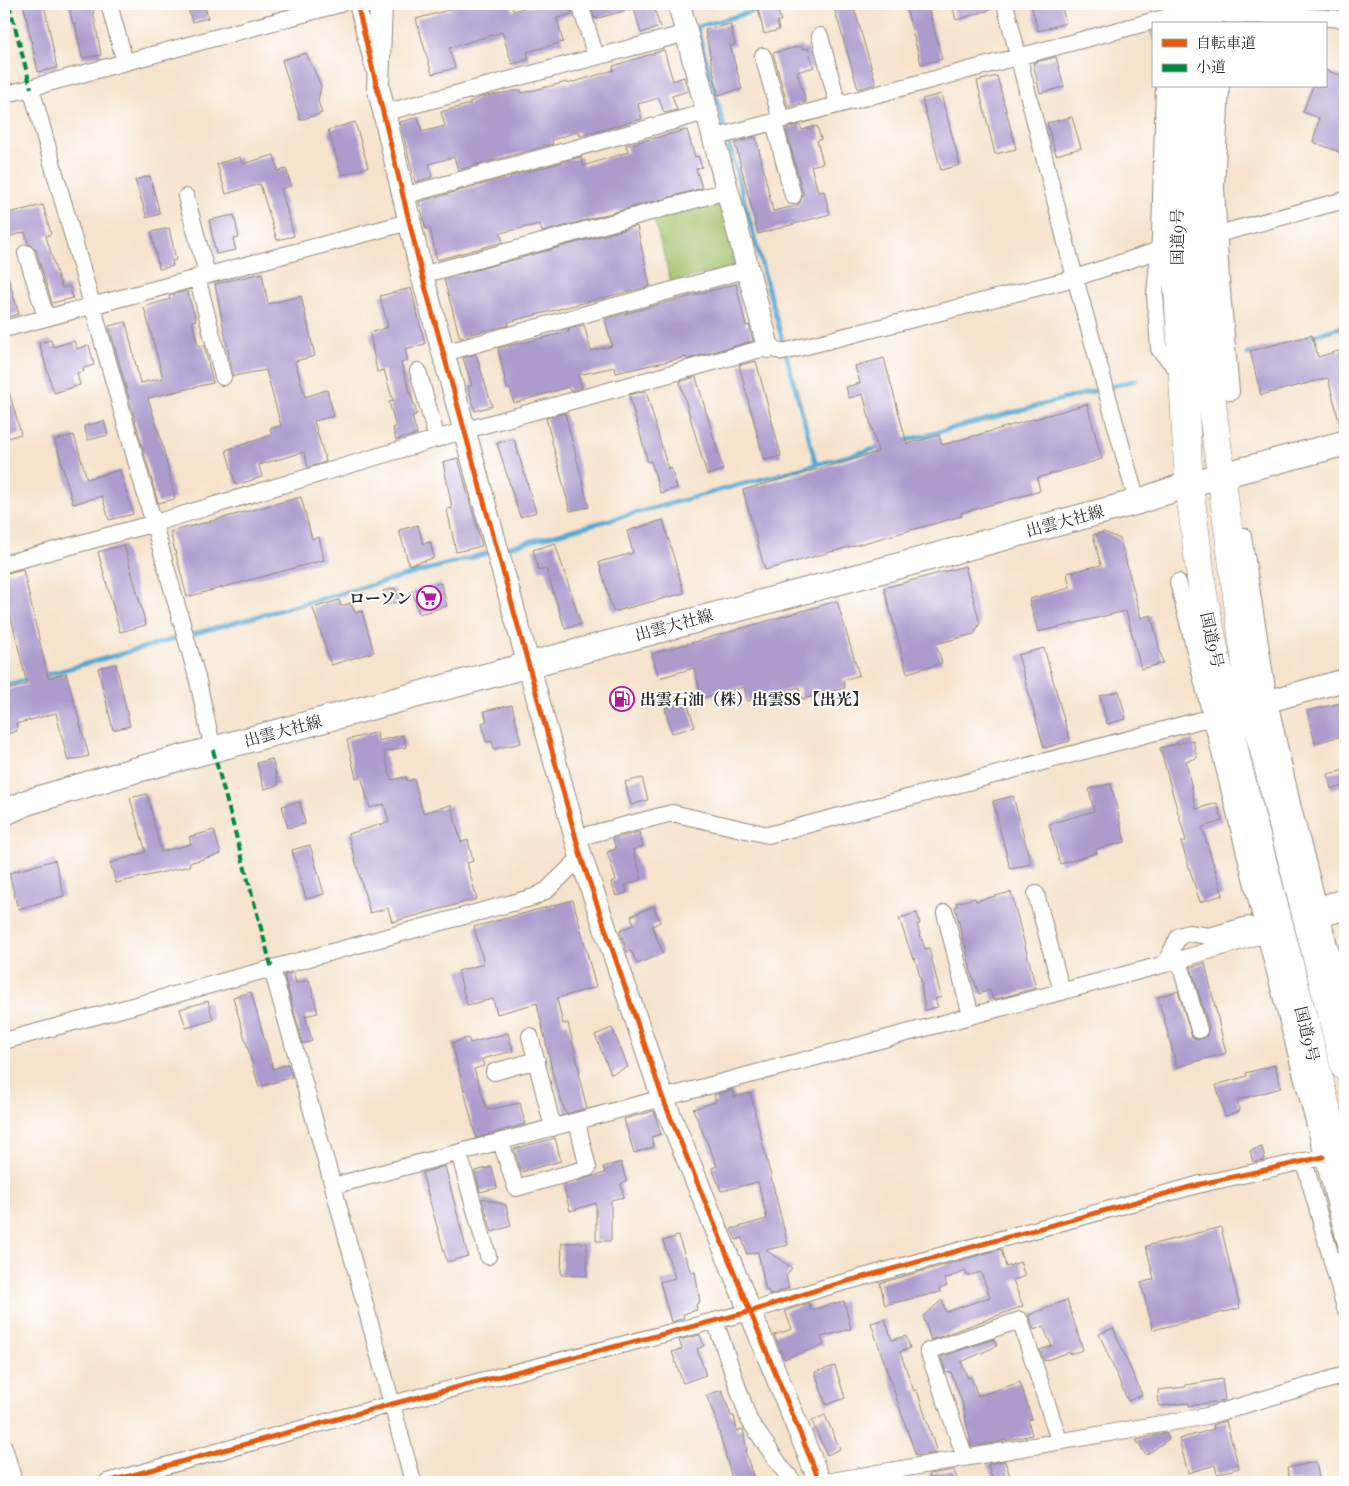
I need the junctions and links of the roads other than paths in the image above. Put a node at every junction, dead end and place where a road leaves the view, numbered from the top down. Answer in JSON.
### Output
{"nodes":[{"id":1,"x":109,"y":4,"type":"edge"},
{"id":2,"x":340,"y":4,"type":"edge"},
{"id":3,"x":356,"y":4,"type":"edge"},
{"id":4,"x":381,"y":4,"type":"edge"},
{"id":5,"x":580,"y":4,"type":"edge"},
{"id":6,"x":679,"y":4,"type":"edge"},
{"id":7,"x":1004,"y":4,"type":"edge"},
{"id":8,"x":1175,"y":14,"type":"edge"},
{"id":9,"x":1220,"y":14,"type":"edge"},
{"id":10,"x":1345,"y":19,"type":"edge"},
{"id":11,"x":1309,"y":20,"type":"edge"},
{"id":12,"x":687,"y":33,"type":"junction"},
{"id":13,"x":1149,"y":33,"type":"dead end"},
{"id":14,"x":820,"y":36,"type":"dead end"},
{"id":15,"x":1074,"y":42,"type":"junction"},
{"id":16,"x":763,"y":56,"type":"dead end"},
{"id":17,"x":596,"y":57,"type":"junction"},
{"id":18,"x":1019,"y":57,"type":"junction"},
{"id":19,"x":124,"y":62,"type":"junction"},
{"id":20,"x":378,"y":86,"type":"junction"},
{"id":21,"x":32,"y":88,"type":"junction"},
{"id":22,"x":1164,"y":88,"type":"edge"},
{"id":23,"x":1202,"y":90,"type":"edge"},
{"id":24,"x":4,"y":95,"type":"edge"},
{"id":25,"x":838,"y":105,"type":"junction"},
{"id":26,"x":706,"y":112,"type":"junction"},
{"id":27,"x":384,"y":113,"type":"junction"},
{"id":28,"x":777,"y":121,"type":"junction"},
{"id":29,"x":1218,"y":125,"type":"junction"},
{"id":30,"x":1161,"y":134,"type":"junction"},
{"id":31,"x":713,"y":138,"type":"junction"},
{"id":32,"x":1178,"y":162,"type":"junction"},
{"id":33,"x":727,"y":191,"type":"junction"},
{"id":34,"x":403,"y":196,"type":"junction"},
{"id":35,"x":793,"y":196,"type":"dead end"},
{"id":36,"x":186,"y":197,"type":"dead end"},
{"id":37,"x":1345,"y":200,"type":"edge"},
{"id":38,"x":409,"y":222,"type":"junction"},
{"id":39,"x":1218,"y":234,"type":"junction"},
{"id":40,"x":1159,"y":250,"type":"junction"},
{"id":41,"x":26,"y":253,"type":"dead end"},
{"id":42,"x":749,"y":269,"type":"junction"},
{"id":43,"x":422,"y":275,"type":"junction"},
{"id":44,"x":202,"y":276,"type":"junction"},
{"id":45,"x":1075,"y":278,"type":"junction"},
{"id":46,"x":1220,"y":280,"type":"junction"},
{"id":47,"x":92,"y":304,"type":"junction"},
{"id":48,"x":1202,"y":308,"type":"junction"},
{"id":49,"x":46,"y":317,"type":"junction"},
{"id":50,"x":4,"y":329,"type":"edge"},
{"id":51,"x":768,"y":348,"type":"junction"},
{"id":52,"x":444,"y":353,"type":"junction"},
{"id":53,"x":418,"y":371,"type":"dead end"},
{"id":54,"x":1183,"y":376,"type":"junction"},
{"id":55,"x":223,"y":377,"type":"dead end"},
{"id":56,"x":1231,"y":392,"type":"dead end"},
{"id":57,"x":466,"y":430,"type":"junction"},
{"id":58,"x":437,"y":439,"type":"junction"},
{"id":59,"x":1345,"y":443,"type":"edge"},
{"id":60,"x":1221,"y":477,"type":"junction"},
{"id":61,"x":1189,"y":484,"type":"junction"},
{"id":62,"x":1137,"y":502,"type":"junction"},
{"id":63,"x":155,"y":523,"type":"junction"},
{"id":64,"x":1240,"y":550,"type":"junction"},
{"id":65,"x":4,"y":564,"type":"edge"},
{"id":66,"x":1178,"y":582,"type":"dead end"},
{"id":67,"x":1213,"y":643,"type":"junction"},
{"id":68,"x":530,"y":664,"type":"junction"},
{"id":69,"x":1201,"y":672,"type":"junction"},
{"id":70,"x":1345,"y":680,"type":"edge"},
{"id":71,"x":1269,"y":701,"type":"junction"},
{"id":72,"x":1212,"y":717,"type":"junction"},
{"id":73,"x":213,"y":750,"type":"junction"},
{"id":74,"x":1284,"y":800,"type":"junction"},
{"id":75,"x":4,"y":813,"type":"edge"},
{"id":76,"x":579,"y":848,"type":"junction"},
{"id":77,"x":1036,"y":894,"type":"dead end"},
{"id":78,"x":1345,"y":912,"type":"edge"},
{"id":79,"x":945,"y":913,"type":"dead end"},
{"id":80,"x":1322,"y":918,"type":"junction"},
{"id":81,"x":1248,"y":925,"type":"dead end"},
{"id":82,"x":1265,"y":934,"type":"junction"},
{"id":83,"x":1280,"y":959,"type":"junction"},
{"id":84,"x":1172,"y":962,"type":"junction"},
{"id":85,"x":272,"y":969,"type":"junction"},
{"id":86,"x":1062,"y":992,"type":"junction"},
{"id":87,"x":1345,"y":1006,"type":"edge"},
{"id":88,"x":971,"y":1016,"type":"junction"},
{"id":89,"x":1199,"y":1030,"type":"dead end"},
{"id":90,"x":1340,"y":1034,"type":"edge"},
{"id":91,"x":530,"y":1036,"type":"dead end"},
{"id":92,"x":4,"y":1041,"type":"edge"},
{"id":93,"x":537,"y":1060,"type":"junction"},
{"id":94,"x":1345,"y":1067,"type":"edge"},
{"id":95,"x":494,"y":1072,"type":"dead end"},
{"id":96,"x":663,"y":1099,"type":"junction"},
{"id":97,"x":577,"y":1122,"type":"junction"},
{"id":98,"x":553,"y":1128,"type":"junction"},
{"id":99,"x":502,"y":1142,"type":"junction"},
{"id":100,"x":460,"y":1153,"type":"junction"},
{"id":101,"x":1323,"y":1156,"type":"junction"},
{"id":102,"x":1304,"y":1161,"type":"junction"},
{"id":103,"x":1345,"y":1180,"type":"edge"},
{"id":104,"x":333,"y":1186,"type":"junction"},
{"id":105,"x":1345,"y":1241,"type":"edge"},
{"id":106,"x":488,"y":1256,"type":"dead end"},
{"id":107,"x":1345,"y":1308,"type":"edge"},
{"id":108,"x":749,"y":1312,"type":"junction"},
{"id":109,"x":715,"y":1321,"type":"junction"},
{"id":110,"x":1345,"y":1375,"type":"edge"},
{"id":111,"x":392,"y":1404,"type":"junction"},
{"id":112,"x":1059,"y":1440,"type":"junction"},
{"id":113,"x":4,"y":1447,"type":"edge"},
{"id":114,"x":965,"y":1457,"type":"junction"},
{"id":115,"x":14,"y":1482,"type":"edge"},
{"id":116,"x":107,"y":1482,"type":"edge"},
{"id":117,"x":413,"y":1482,"type":"edge"},
{"id":118,"x":794,"y":1482,"type":"edge"},
{"id":119,"x":820,"y":1482,"type":"edge"},
{"id":120,"x":826,"y":1482,"type":"edge"}],
"edges":[{"from":1,"to":19,"type":"street"},
{"from":2,"to":19,"type":"street"},
{"from":3,"to":20,"type":"street"},
{"from":4,"to":20,"type":"street"},
{"from":5,"to":17,"type":"street"},
{"from":6,"to":12,"type":"street"},
{"from":7,"to":18,"type":"street"},
{"from":8,"to":15,"type":"street"},
{"from":9,"to":11,"type":"street"},
{"from":10,"to":11,"type":"street"},
{"from":12,"to":17,"type":"street"},
{"from":12,"to":26,"type":"street"},
{"from":13,"to":15,"type":"street"},
{"from":14,"to":25,"type":"street"},
{"from":15,"to":18,"type":"street"},
{"from":16,"to":28,"type":"street"},
{"from":17,"to":27,"type":"street"},
{"from":18,"to":25,"type":"street"},
{"from":18,"to":45,"type":"street"},
{"from":19,"to":21,"type":"street"},
{"from":20,"to":27,"type":"street"},
{"from":21,"to":24,"type":"street"},
{"from":21,"to":47,"type":"street"},
{"from":22,"to":30,"type":"street"},
{"from":23,"to":29,"type":"street"},
{"from":23,"to":29,"type":"street"},
{"from":23,"to":32,"type":"highway","name":"国道9号"},
{"from":23,"to":48,"type":"highway","name":"国道9号"},
{"from":25,"to":28,"type":"street"},
{"from":26,"to":31,"type":"street"},
{"from":26,"to":34,"type":"street"},
{"from":27,"to":34,"type":"street"},
{"from":28,"to":31,"type":"street"},
{"from":28,"to":35,"type":"street"},
{"from":29,"to":39,"type":"street"},
{"from":30,"to":32,"type":"street"},
{"from":30,"to":40,"type":"street"},
{"from":31,"to":33,"type":"street"},
{"from":32,"to":54,"type":"highway","name":"国道9号"},
{"from":33,"to":42,"type":"street"},
{"from":33,"to":43,"type":"street"},
{"from":34,"to":38,"type":"street"},
{"from":36,"to":44,"type":"street"},
{"from":37,"to":39,"type":"street"},
{"from":38,"to":43,"type":"street"},
{"from":38,"to":44,"type":"street"},
{"from":39,"to":46,"type":"street"},
{"from":40,"to":45,"type":"street"},
{"from":40,"to":54,"type":"street"},
{"from":41,"to":49,"type":"street"},
{"from":42,"to":51,"type":"street"},
{"from":42,"to":52,"type":"street"},
{"from":43,"to":52,"type":"street"},
{"from":44,"to":47,"type":"street"},
{"from":44,"to":55,"type":"street"},
{"from":45,"to":51,"type":"street"},
{"from":45,"to":62,"type":"street"},
{"from":46,"to":48,"type":"street"},
{"from":46,"to":56,"type":"street"},
{"from":47,"to":49,"type":"street"},
{"from":47,"to":63,"type":"street"},
{"from":48,"to":60,"type":"highway","name":"国道9号"},
{"from":49,"to":50,"type":"street"},
{"from":51,"to":57,"type":"street"},
{"from":52,"to":57,"type":"street"},
{"from":53,"to":58,"type":"street"},
{"from":54,"to":61,"type":"highway","name":"国道9号"},
{"from":57,"to":58,"type":"street"},
{"from":57,"to":68,"type":"street"},
{"from":58,"to":63,"type":"street"},
{"from":59,"to":60,"type":"main road","name":"出雲大社線"},
{"from":60,"to":61,"type":"main road","name":"出雲大社線"},
{"from":60,"to":64,"type":"highway","name":"国道9号"},
{"from":61,"to":62,"type":"main road","name":"出雲大社線"},
{"from":61,"to":67,"type":"highway","name":"国道9号"},
{"from":62,"to":68,"type":"main road","name":"出雲大社線"},
{"from":63,"to":65,"type":"street"},
{"from":63,"to":73,"type":"street"},
{"from":64,"to":71,"type":"street"},
{"from":64,"to":74,"type":"highway","name":"国道9号"},
{"from":66,"to":69,"type":"street"},
{"from":67,"to":69,"type":"street"},
{"from":67,"to":83,"type":"highway","name":"国道9号"},
{"from":68,"to":73,"type":"main road","name":"出雲大社線"},
{"from":68,"to":76,"type":"street"},
{"from":69,"to":72,"type":"street"},
{"from":70,"to":71,"type":"street"},
{"from":71,"to":74,"type":"street"},
{"from":72,"to":76,"type":"street"},
{"from":72,"to":82,"type":"street"},
{"from":73,"to":75,"type":"main road","name":"出雲大社線"},
{"from":74,"to":80,"type":"street"},
{"from":74,"to":90,"type":"highway","name":"国道9号"},
{"from":76,"to":85,"type":"street"},
{"from":76,"to":96,"type":"street"},
{"from":77,"to":86,"type":"street"},
{"from":78,"to":80,"type":"street"},
{"from":79,"to":88,"type":"street"},
{"from":80,"to":87,"type":"street"},
{"from":81,"to":84,"type":"street"},
{"from":82,"to":83,"type":"street"},
{"from":82,"to":84,"type":"street"},
{"from":83,"to":101,"type":"street"},
{"from":83,"to":103,"type":"highway","name":"国道9号"},
{"from":84,"to":86,"type":"street"},
{"from":84,"to":89,"type":"street"},
{"from":85,"to":92,"type":"street"},
{"from":85,"to":104,"type":"street"},
{"from":86,"to":88,"type":"street"},
{"from":88,"to":96,"type":"street"},
{"from":90,"to":94,"type":"highway","name":"国道9号"},
{"from":91,"to":93,"type":"street"},
{"from":93,"to":95,"type":"street"},
{"from":93,"to":98,"type":"street"},
{"from":96,"to":97,"type":"street"},
{"from":96,"to":108,"type":"street"},
{"from":97,"to":98,"type":"street"},
{"from":97,"to":99,"type":"street"},
{"from":98,"to":99,"type":"street"},
{"from":99,"to":100,"type":"street"},
{"from":100,"to":104,"type":"street"},
{"from":100,"to":106,"type":"street"},
{"from":101,"to":102,"type":"street"},
{"from":101,"to":105,"type":"street"},
{"from":102,"to":107,"type":"street"},
{"from":102,"to":108,"type":"street"},
{"from":104,"to":111,"type":"street"},
{"from":108,"to":109,"type":"street"},
{"from":108,"to":119,"type":"street"},
{"from":109,"to":111,"type":"street"},
{"from":109,"to":118,"type":"street"},
{"from":110,"to":112,"type":"street"},
{"from":111,"to":116,"type":"street"},
{"from":111,"to":117,"type":"street"},
{"from":112,"to":114,"type":"street"},
{"from":112,"to":114,"type":"street"},
{"from":113,"to":115,"type":"street"},
{"from":114,"to":120,"type":"street"}]}
